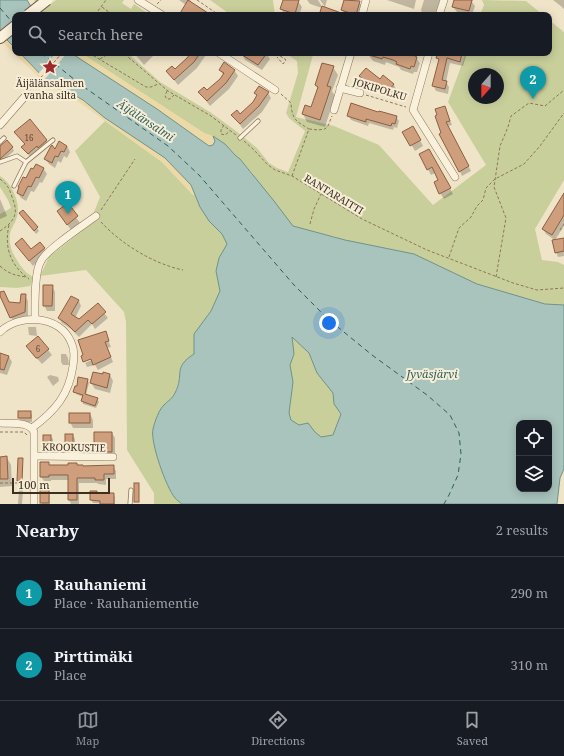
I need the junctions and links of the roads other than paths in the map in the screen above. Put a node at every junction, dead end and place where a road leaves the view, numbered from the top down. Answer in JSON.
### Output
{"nodes":[{"id":1,"x":47,"y":0,"type":"edge"},
{"id":2,"x":138,"y":0,"type":"edge"},
{"id":3,"x":366,"y":0,"type":"edge"},
{"id":4,"x":444,"y":0,"type":"edge"},
{"id":5,"x":32,"y":12,"type":"edge"},
{"id":6,"x":157,"y":12,"type":"edge"},
{"id":7,"x":363,"y":12,"type":"edge"},
{"id":8,"x":440,"y":12,"type":"edge"},
{"id":9,"x":12,"y":28,"type":"edge"},
{"id":10,"x":0,"y":38,"type":"edge"},
{"id":11,"x":224,"y":56,"type":"edge"},
{"id":12,"x":350,"y":56,"type":"edge"},
{"id":13,"x":428,"y":56,"type":"edge"},
{"id":14,"x":340,"y":88,"type":"junction"},
{"id":15,"x":275,"y":90,"type":"road end"},
{"id":16,"x":27,"y":94,"type":"road end"},
{"id":17,"x":360,"y":94,"type":"road end"},
{"id":18,"x":334,"y":110,"type":"road end"},
{"id":19,"x":258,"y":122,"type":"dead end"},
{"id":20,"x":0,"y":125,"type":"edge"},
{"id":21,"x":4,"y":138,"type":"dead end"},
{"id":22,"x":240,"y":138,"type":"road end"},
{"id":23,"x":53,"y":140,"type":"dead end"},
{"id":24,"x":0,"y":142,"type":"edge"},
{"id":25,"x":0,"y":162,"type":"edge"},
{"id":26,"x":26,"y":162,"type":"junction"},
{"id":27,"x":455,"y":176,"type":"dead end"},
{"id":28,"x":14,"y":186,"type":"dead end"},
{"id":29,"x":96,"y":216,"type":"road end"},
{"id":30,"x":35,"y":319,"type":"junction"},
{"id":31,"x":0,"y":332,"type":"edge"},
{"id":32,"x":0,"y":423,"type":"edge"},
{"id":33,"x":32,"y":428,"type":"junction"},
{"id":34,"x":35,"y":456,"type":"junction"},
{"id":35,"x":114,"y":457,"type":"dead end"},
{"id":36,"x":131,"y":490,"type":"dead end"},
{"id":37,"x":34,"y":504,"type":"edge"},
{"id":38,"x":130,"y":504,"type":"edge"}],
"edges":[{"from":1,"to":5,"type":"main road","bridge":true},
{"from":2,"to":6,"type":"street"},
{"from":3,"to":7,"type":"street"},
{"from":4,"to":8,"type":"street"},
{"from":9,"to":10,"type":"main road"},
{"from":11,"to":15,"type":"street"},
{"from":12,"to":14,"type":"street"},
{"from":13,"to":27,"type":"street"},
{"from":14,"to":17,"type":"street","name":"JOKIPOLKU"},
{"from":14,"to":18,"type":"street"},
{"from":16,"to":20,"type":"street"},
{"from":19,"to":22,"type":"lane"},
{"from":21,"to":24,"type":"lane"},
{"from":23,"to":26,"type":"lane"},
{"from":25,"to":26,"type":"lane"},
{"from":26,"to":28,"type":"lane"},
{"from":29,"to":30,"type":"street"},
{"from":30,"to":31,"type":"street"},
{"from":30,"to":33,"type":"street"},
{"from":32,"to":33,"type":"street"},
{"from":33,"to":34,"type":"street"},
{"from":34,"to":35,"type":"street","name":"KROOKUSTIE"},
{"from":34,"to":37,"type":"street"},
{"from":36,"to":38,"type":"lane"}]}
